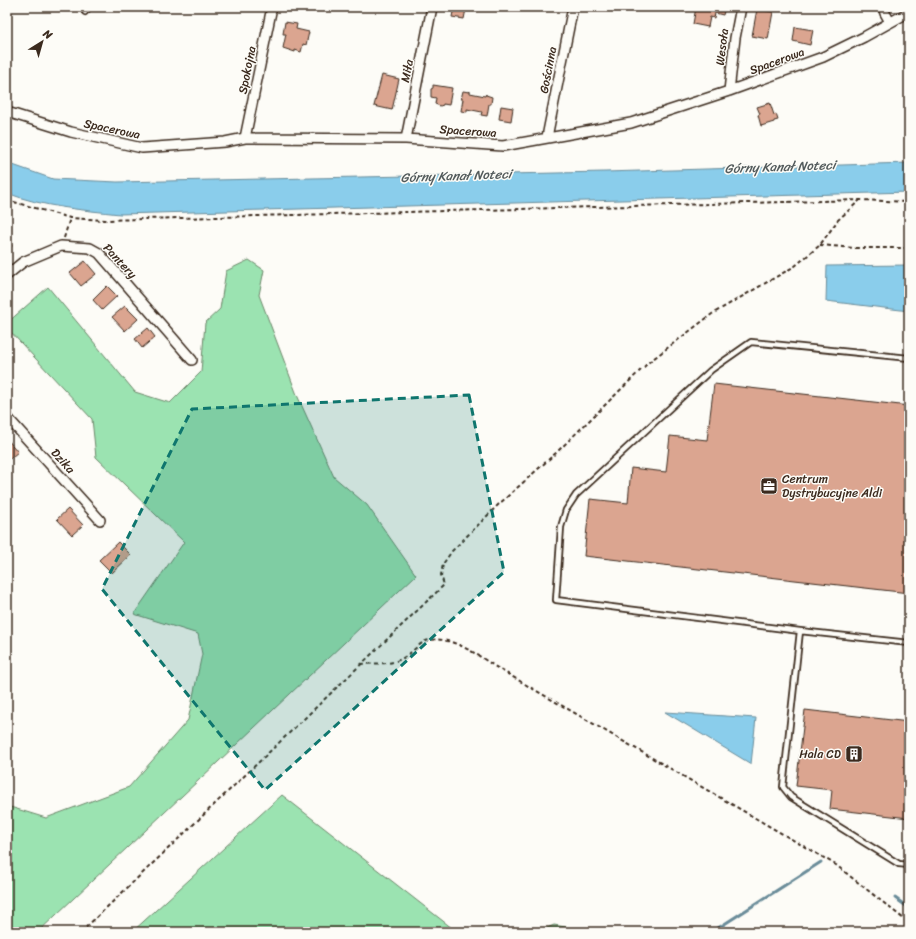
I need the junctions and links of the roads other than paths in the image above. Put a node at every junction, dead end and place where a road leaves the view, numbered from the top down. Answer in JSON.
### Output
{"nodes":[{"id":1,"x":272,"y":7,"type":"edge"},
{"id":2,"x":432,"y":7,"type":"edge"},
{"id":3,"x":573,"y":7,"type":"edge"},
{"id":4,"x":741,"y":7,"type":"edge"},
{"id":5,"x":883,"y":7,"type":"edge"},
{"id":6,"x":909,"y":12,"type":"edge"},
{"id":7,"x":890,"y":22,"type":"junction"},
{"id":8,"x":730,"y":90,"type":"junction"},
{"id":9,"x":7,"y":112,"type":"edge"},
{"id":10,"x":547,"y":137,"type":"junction"},
{"id":11,"x":245,"y":138,"type":"junction"},
{"id":12,"x":406,"y":139,"type":"junction"},
{"id":13,"x":7,"y":275,"type":"edge"},
{"id":14,"x":909,"y":358,"type":"edge"},
{"id":15,"x":192,"y":360,"type":"dead end"},
{"id":16,"x":7,"y":417,"type":"edge"},
{"id":17,"x":100,"y":520,"type":"dead end"},
{"id":18,"x":800,"y":631,"type":"junction"},
{"id":19,"x":909,"y":643,"type":"edge"},
{"id":20,"x":909,"y":865,"type":"edge"}],
"edges":[{"from":1,"to":11,"type":"street","name":"Spokojna"},
{"from":2,"to":12,"type":"street","name":"Miła"},
{"from":3,"to":10,"type":"street","name":"Gościnna"},
{"from":4,"to":8,"type":"street","name":"Wesoła"},
{"from":5,"to":7,"type":"street"},
{"from":6,"to":7,"type":"street","name":"Spacerowa"},
{"from":7,"to":8,"type":"street","name":"Spacerowa"},
{"from":8,"to":10,"type":"street","name":"Spacerowa"},
{"from":9,"to":11,"type":"street","name":"Spacerowa"},
{"from":10,"to":12,"type":"street","name":"Spacerowa"},
{"from":11,"to":12,"type":"street","name":"Spacerowa"},
{"from":13,"to":15,"type":"street","name":"Pantery"},
{"from":14,"to":18,"type":"lane"},
{"from":16,"to":17,"type":"street","name":"Dzika"},
{"from":18,"to":19,"type":"lane"},
{"from":18,"to":20,"type":"lane"}]}
